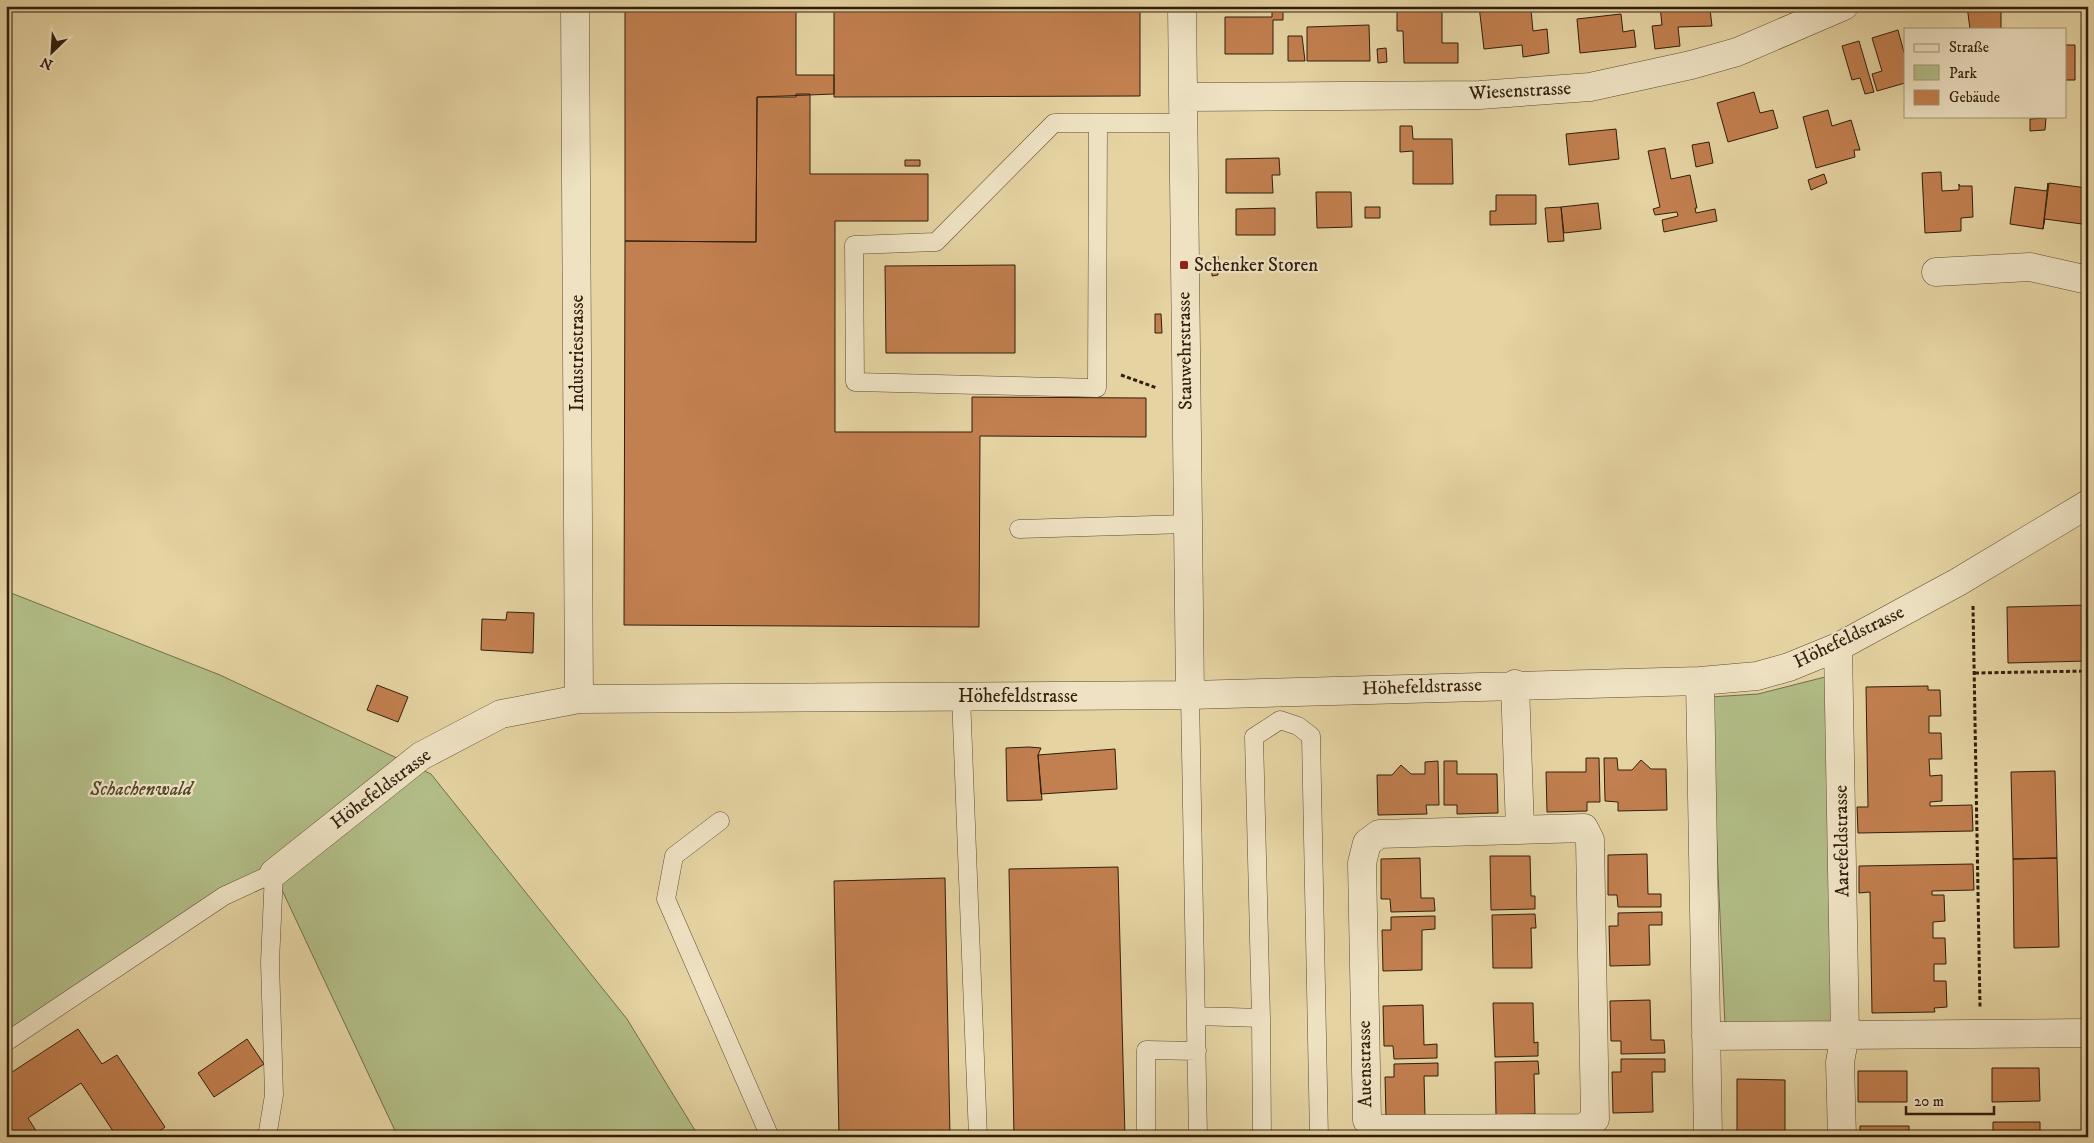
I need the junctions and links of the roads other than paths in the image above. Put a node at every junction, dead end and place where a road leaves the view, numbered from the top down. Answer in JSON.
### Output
{"nodes":[{"id":1,"x":575,"y":6,"type":"edge"},
{"id":2,"x":1182,"y":6,"type":"edge"},
{"id":3,"x":1844,"y":6,"type":"edge"},
{"id":4,"x":1183,"y":96,"type":"junction"},
{"id":5,"x":1098,"y":123,"type":"junction"},
{"id":6,"x":1183,"y":124,"type":"junction"},
{"id":7,"x":1936,"y":272,"type":"dead end"},
{"id":8,"x":2088,"y":280,"type":"edge"},
{"id":9,"x":2088,"y":504,"type":"edge"},
{"id":10,"x":1187,"y":524,"type":"junction"},
{"id":11,"x":1019,"y":529,"type":"dead end"},
{"id":12,"x":1838,"y":647,"type":"junction"},
{"id":13,"x":1700,"y":680,"type":"junction"},
{"id":14,"x":1515,"y":684,"type":"junction"},
{"id":15,"x":1190,"y":695,"type":"junction"},
{"id":16,"x":961,"y":696,"type":"junction"},
{"id":17,"x":579,"y":699,"type":"junction"},
{"id":18,"x":720,"y":821,"type":"dead end"},
{"id":19,"x":1520,"y":829,"type":"junction"},
{"id":20,"x":274,"y":873,"type":"junction"},
{"id":21,"x":1196,"y":1016,"type":"junction"},
{"id":22,"x":1261,"y":1018,"type":"junction"},
{"id":23,"x":2088,"y":1033,"type":"edge"},
{"id":24,"x":1845,"y":1035,"type":"junction"},
{"id":25,"x":1706,"y":1036,"type":"junction"},
{"id":26,"x":6,"y":1042,"type":"edge"},
{"id":27,"x":1197,"y":1051,"type":"junction"},
{"id":28,"x":267,"y":1137,"type":"edge"},
{"id":29,"x":770,"y":1137,"type":"edge"},
{"id":30,"x":978,"y":1137,"type":"edge"},
{"id":31,"x":1146,"y":1137,"type":"edge"},
{"id":32,"x":1198,"y":1137,"type":"edge"},
{"id":33,"x":1262,"y":1137,"type":"edge"},
{"id":34,"x":1319,"y":1137,"type":"edge"},
{"id":35,"x":1708,"y":1137,"type":"edge"},
{"id":36,"x":1842,"y":1137,"type":"edge"}],
"edges":[{"from":1,"to":17,"type":"street","name":"Industriestrasse"},
{"from":2,"to":4,"type":"street","name":"Stauwehrstrasse"},
{"from":3,"to":4,"type":"street","name":"Wiesenstrasse"},
{"from":4,"to":6,"type":"street","name":"Stauwehrstrasse"},
{"from":5,"to":5,"type":"lane"},
{"from":5,"to":6,"type":"lane"},
{"from":6,"to":10,"type":"street","name":"Stauwehrstrasse"},
{"from":7,"to":8,"type":"street"},
{"from":9,"to":12,"type":"street","name":"Höhefeldstrasse"},
{"from":10,"to":11,"type":"lane"},
{"from":10,"to":15,"type":"street","name":"Stauwehrstrasse"},
{"from":12,"to":13,"type":"street","name":"Höhefeldstrasse"},
{"from":12,"to":24,"type":"street","name":"Aarefeldstrasse"},
{"from":13,"to":14,"type":"street","name":"Höhefeldstrasse"},
{"from":13,"to":25,"type":"street"},
{"from":14,"to":15,"type":"street","name":"Höhefeldstrasse"},
{"from":14,"to":19,"type":"street"},
{"from":15,"to":16,"type":"street","name":"Höhefeldstrasse"},
{"from":15,"to":21,"type":"lane"},
{"from":16,"to":17,"type":"street","name":"Höhefeldstrasse"},
{"from":16,"to":30,"type":"lane"},
{"from":17,"to":20,"type":"street","name":"Höhefeldstrasse"},
{"from":18,"to":29,"type":"lane"},
{"from":19,"to":19,"type":"street","name":"Auenstrasse"},
{"from":20,"to":26,"type":"lane","name":"Höhefeldstrasse"},
{"from":20,"to":28,"type":"lane"},
{"from":21,"to":22,"type":"lane"},
{"from":21,"to":27,"type":"lane"},
{"from":22,"to":33,"type":"lane"},
{"from":22,"to":34,"type":"lane"},
{"from":23,"to":24,"type":"street"},
{"from":24,"to":25,"type":"street"},
{"from":24,"to":36,"type":"street","name":"Aarefeldstrasse"},
{"from":25,"to":35,"type":"street"},
{"from":27,"to":31,"type":"lane"},
{"from":27,"to":32,"type":"lane"}]}
